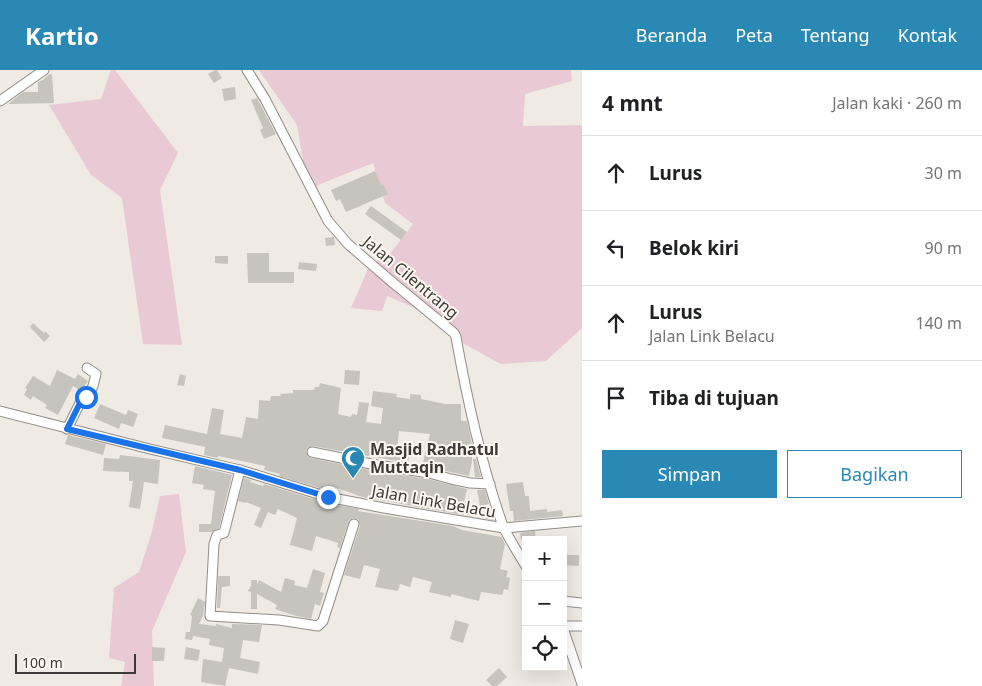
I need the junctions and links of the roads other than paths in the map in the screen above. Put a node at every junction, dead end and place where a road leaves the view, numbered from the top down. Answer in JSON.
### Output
{"nodes":[{"id":1,"x":44,"y":70,"type":"edge"},
{"id":2,"x":247,"y":70,"type":"edge"},
{"id":3,"x":0,"y":100,"type":"edge"},
{"id":4,"x":88,"y":368,"type":"dead end"},
{"id":5,"x":0,"y":411,"type":"edge"},
{"id":6,"x":67,"y":429,"type":"junction"},
{"id":7,"x":312,"y":452,"type":"dead end"},
{"id":8,"x":240,"y":470,"type":"junction"},
{"id":9,"x":490,"y":484,"type":"junction"},
{"id":10,"x":582,"y":521,"type":"edge"},
{"id":11,"x":354,"y":524,"type":"dead end"},
{"id":12,"x":504,"y":528,"type":"junction"},
{"id":13,"x":522,"y":559,"type":"edge"},
{"id":14,"x":567,"y":601,"type":"edge"},
{"id":15,"x":582,"y":603,"type":"edge"},
{"id":16,"x":582,"y":626,"type":"edge"},
{"id":17,"x":567,"y":627,"type":"edge"},
{"id":18,"x":567,"y":639,"type":"edge"},
{"id":19,"x":582,"y":684,"type":"edge"}],
"edges":[{"from":1,"to":3,"type":"street"},
{"from":2,"to":9,"type":"street","name":"Jalan Cilentrang"},
{"from":4,"to":6,"type":"street"},
{"from":5,"to":6,"type":"street","name":"Jalan Link Belacu"},
{"from":6,"to":8,"type":"street","name":"Jalan Link Belacu"},
{"from":7,"to":9,"type":"street"},
{"from":8,"to":11,"type":"street"},
{"from":8,"to":12,"type":"street","name":"Jalan Link Belacu"},
{"from":9,"to":12,"type":"street","name":"Jalan Cilentrang"},
{"from":10,"to":12,"type":"street","name":"Jalan Link Belacu"},
{"from":12,"to":13,"type":"street","name":"Jalan Cilentrang"},
{"from":14,"to":15,"type":"street"},
{"from":16,"to":17,"type":"street"},
{"from":18,"to":19,"type":"street"}]}
